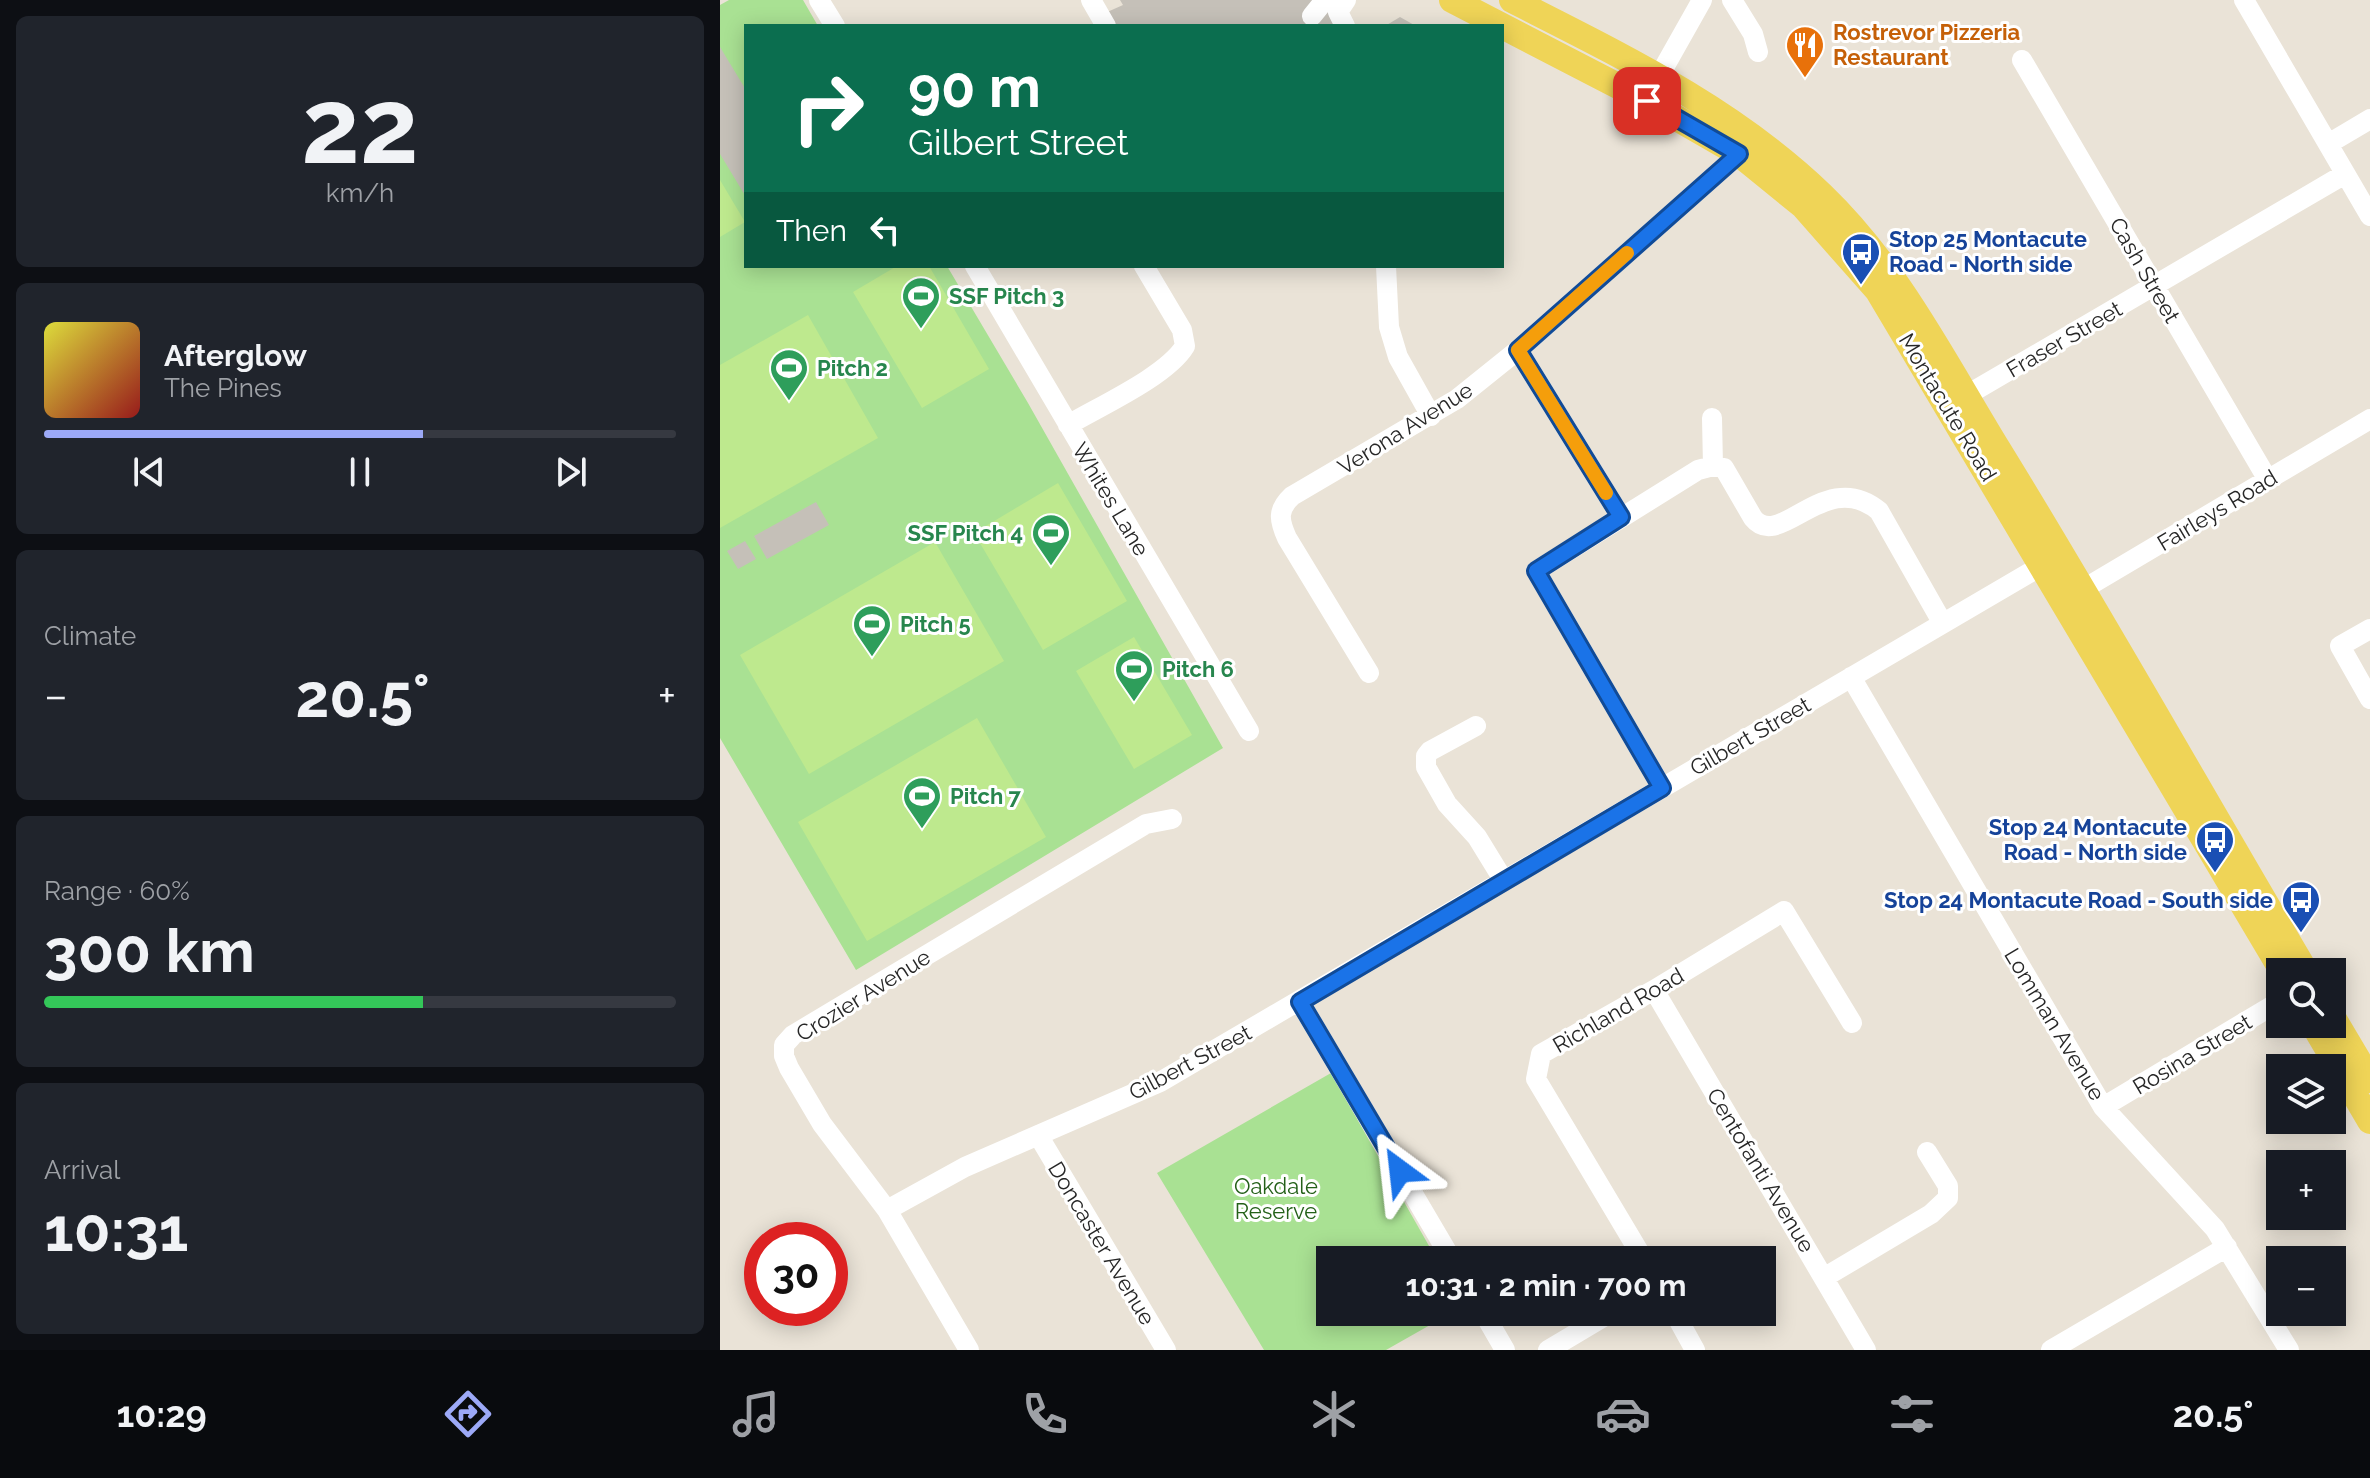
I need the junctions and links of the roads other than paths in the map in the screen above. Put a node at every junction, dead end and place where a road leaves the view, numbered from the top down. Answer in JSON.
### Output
{"nodes":[{"id":1,"x":819,"y":0,"type":"edge"},
{"id":2,"x":1091,"y":0,"type":"edge"},
{"id":3,"x":1325,"y":0,"type":"edge"},
{"id":4,"x":1346,"y":0,"type":"edge"},
{"id":5,"x":1452,"y":0,"type":"edge"},
{"id":6,"x":1512,"y":0,"type":"edge"},
{"id":7,"x":1702,"y":0,"type":"edge"},
{"id":8,"x":1732,"y":0,"type":"edge"},
{"id":9,"x":2244,"y":0,"type":"edge"},
{"id":10,"x":1312,"y":16,"type":"dead end"},
{"id":11,"x":834,"y":24,"type":"edge"},
{"id":12,"x":1105,"y":24,"type":"edge"},
{"id":13,"x":1344,"y":24,"type":"edge"},
{"id":14,"x":1498,"y":24,"type":"edge"},
{"id":15,"x":1504,"y":27,"type":"edge"},
{"id":16,"x":1758,"y":52,"type":"dead end"},
{"id":17,"x":2022,"y":60,"type":"dead end"},
{"id":18,"x":1659,"y":75,"type":"junction"},
{"id":19,"x":1647,"y":101,"type":"junction"},
{"id":20,"x":2370,"y":119,"type":"edge"},
{"id":21,"x":2328,"y":144,"type":"junction"},
{"id":22,"x":1739,"y":154,"type":"junction"},
{"id":23,"x":2345,"y":174,"type":"junction"},
{"id":24,"x":2370,"y":216,"type":"edge"},
{"id":25,"x":976,"y":268,"type":"edge"},
{"id":26,"x":1145,"y":268,"type":"edge"},
{"id":27,"x":1386,"y":268,"type":"edge"},
{"id":28,"x":2155,"y":287,"type":"junction"},
{"id":29,"x":1518,"y":350,"type":"junction"},
{"id":30,"x":1957,"y":401,"type":"junction"},
{"id":31,"x":1431,"y":416,"type":"junction"},
{"id":32,"x":1712,"y":418,"type":"dead end"},
{"id":33,"x":2370,"y":419,"type":"edge"},
{"id":34,"x":1068,"y":425,"type":"junction"},
{"id":35,"x":1718,"y":467,"type":"junction"},
{"id":36,"x":2268,"y":480,"type":"junction"},
{"id":37,"x":1621,"y":517,"type":"junction"},
{"id":38,"x":2052,"y":559,"type":"junction"},
{"id":39,"x":2072,"y":596,"type":"junction"},
{"id":40,"x":1942,"y":622,"type":"junction"},
{"id":41,"x":2370,"y":629,"type":"edge"},
{"id":42,"x":1369,"y":673,"type":"dead end"},
{"id":43,"x":1851,"y":677,"type":"junction"},
{"id":44,"x":2370,"y":699,"type":"edge"},
{"id":45,"x":1476,"y":726,"type":"dead end"},
{"id":46,"x":1249,"y":731,"type":"dead end"},
{"id":47,"x":1662,"y":788,"type":"junction"},
{"id":48,"x":1172,"y":819,"type":"dead end"},
{"id":49,"x":1504,"y":881,"type":"junction"},
{"id":50,"x":2275,"y":958,"type":"edge"},
{"id":51,"x":2297,"y":958,"type":"edge"},
{"id":52,"x":1654,"y":990,"type":"junction"},
{"id":53,"x":1300,"y":1002,"type":"junction"},
{"id":54,"x":2266,"y":1009,"type":"edge"},
{"id":55,"x":1852,"y":1023,"type":"dead end"},
{"id":56,"x":2321,"y":1038,"type":"edge"},
{"id":57,"x":2345,"y":1038,"type":"edge"},
{"id":58,"x":2370,"y":1080,"type":"edge"},
{"id":59,"x":2103,"y":1107,"type":"junction"},
{"id":60,"x":2370,"y":1121,"type":"edge"},
{"id":61,"x":1038,"y":1135,"type":"junction"},
{"id":62,"x":1927,"y":1152,"type":"dead end"},
{"id":63,"x":887,"y":1210,"type":"junction"},
{"id":64,"x":1444,"y":1246,"type":"edge"},
{"id":65,"x":1636,"y":1246,"type":"edge"},
{"id":66,"x":2227,"y":1247,"type":"junction"},
{"id":67,"x":1825,"y":1277,"type":"junction"},
{"id":68,"x":1491,"y":1326,"type":"edge"},
{"id":69,"x":1588,"y":1326,"type":"edge"},
{"id":70,"x":1682,"y":1326,"type":"edge"},
{"id":71,"x":969,"y":1350,"type":"edge"},
{"id":72,"x":1166,"y":1350,"type":"edge"},
{"id":73,"x":1505,"y":1350,"type":"edge"},
{"id":74,"x":1548,"y":1350,"type":"edge"},
{"id":75,"x":1695,"y":1350,"type":"edge"},
{"id":76,"x":1866,"y":1350,"type":"edge"},
{"id":77,"x":2051,"y":1350,"type":"edge"},
{"id":78,"x":2289,"y":1350,"type":"edge"}],
"edges":[{"from":1,"to":11,"type":"street"},
{"from":2,"to":12,"type":"street"},
{"from":3,"to":10,"type":"street"},
{"from":4,"to":13,"type":"street"},
{"from":5,"to":14,"type":"main road","name":"Montacute Road"},
{"from":6,"to":18,"type":"main road","name":"Montacute Road"},
{"from":7,"to":18,"type":"street"},
{"from":8,"to":16,"type":"street"},
{"from":9,"to":21,"type":"street"},
{"from":15,"to":19,"type":"main road","name":"Montacute Road"},
{"from":17,"to":28,"type":"street","name":"Cash Street"},
{"from":18,"to":19,"type":"street"},
{"from":18,"to":30,"type":"main road","name":"Montacute Road"},
{"from":19,"to":22,"type":"main road","name":"Montacute Road"},
{"from":20,"to":21,"type":"street"},
{"from":21,"to":23,"type":"street"},
{"from":22,"to":29,"type":"street","name":"Verona Avenue"},
{"from":22,"to":30,"type":"main road","name":"Montacute Road"},
{"from":23,"to":24,"type":"street"},
{"from":23,"to":28,"type":"street","name":"Fraser Street"},
{"from":25,"to":34,"type":"street","name":"Whites Lane"},
{"from":26,"to":34,"type":"street"},
{"from":27,"to":31,"type":"street"},
{"from":28,"to":30,"type":"street","name":"Fraser Street"},
{"from":28,"to":36,"type":"street","name":"Cash Street"},
{"from":29,"to":31,"type":"street","name":"Verona Avenue"},
{"from":29,"to":37,"type":"street"},
{"from":30,"to":38,"type":"main road","name":"Montacute Road"},
{"from":31,"to":42,"type":"street","name":"Verona Avenue"},
{"from":32,"to":35,"type":"street"},
{"from":33,"to":36,"type":"street","name":"Fairleys Road"},
{"from":34,"to":46,"type":"street","name":"Whites Lane"},
{"from":35,"to":37,"type":"street"},
{"from":35,"to":40,"type":"street"},
{"from":36,"to":39,"type":"street","name":"Fairleys Road"},
{"from":37,"to":47,"type":"street"},
{"from":38,"to":39,"type":"main road","name":"Montacute Road"},
{"from":38,"to":40,"type":"street","name":"Gilbert Street"},
{"from":39,"to":50,"type":"main road","name":"Montacute Road"},
{"from":39,"to":51,"type":"main road","name":"Montacute Road"},
{"from":40,"to":43,"type":"street","name":"Gilbert Street"},
{"from":41,"to":44,"type":"street"},
{"from":43,"to":47,"type":"street","name":"Gilbert Street"},
{"from":43,"to":59,"type":"street","name":"Lomman Avenue"},
{"from":45,"to":49,"type":"street"},
{"from":47,"to":49,"type":"street","name":"Gilbert Street"},
{"from":48,"to":63,"type":"street","name":"Crozier Avenue"},
{"from":49,"to":53,"type":"street","name":"Gilbert Street"},
{"from":52,"to":55,"type":"street","name":"Richland Road"},
{"from":52,"to":65,"type":"street","name":"Richland Road"},
{"from":52,"to":67,"type":"street","name":"Centofanti Avenue"},
{"from":53,"to":61,"type":"street","name":"Gilbert Street"},
{"from":53,"to":64,"type":"street"},
{"from":54,"to":59,"type":"street","name":"Rosina Street"},
{"from":56,"to":60,"type":"main road"},
{"from":57,"to":58,"type":"main road"},
{"from":59,"to":66,"type":"street","name":"Lomman Avenue"},
{"from":61,"to":63,"type":"street","name":"Gilbert Street"},
{"from":61,"to":72,"type":"street","name":"Doncaster Avenue"},
{"from":62,"to":67,"type":"street"},
{"from":63,"to":71,"type":"street","name":"Crozier Avenue"},
{"from":66,"to":77,"type":"street"},
{"from":66,"to":78,"type":"street","name":"Lomman Avenue"},
{"from":67,"to":76,"type":"street","name":"Centofanti Avenue"},
{"from":68,"to":73,"type":"street"},
{"from":69,"to":74,"type":"street"},
{"from":70,"to":75,"type":"street"}]}
